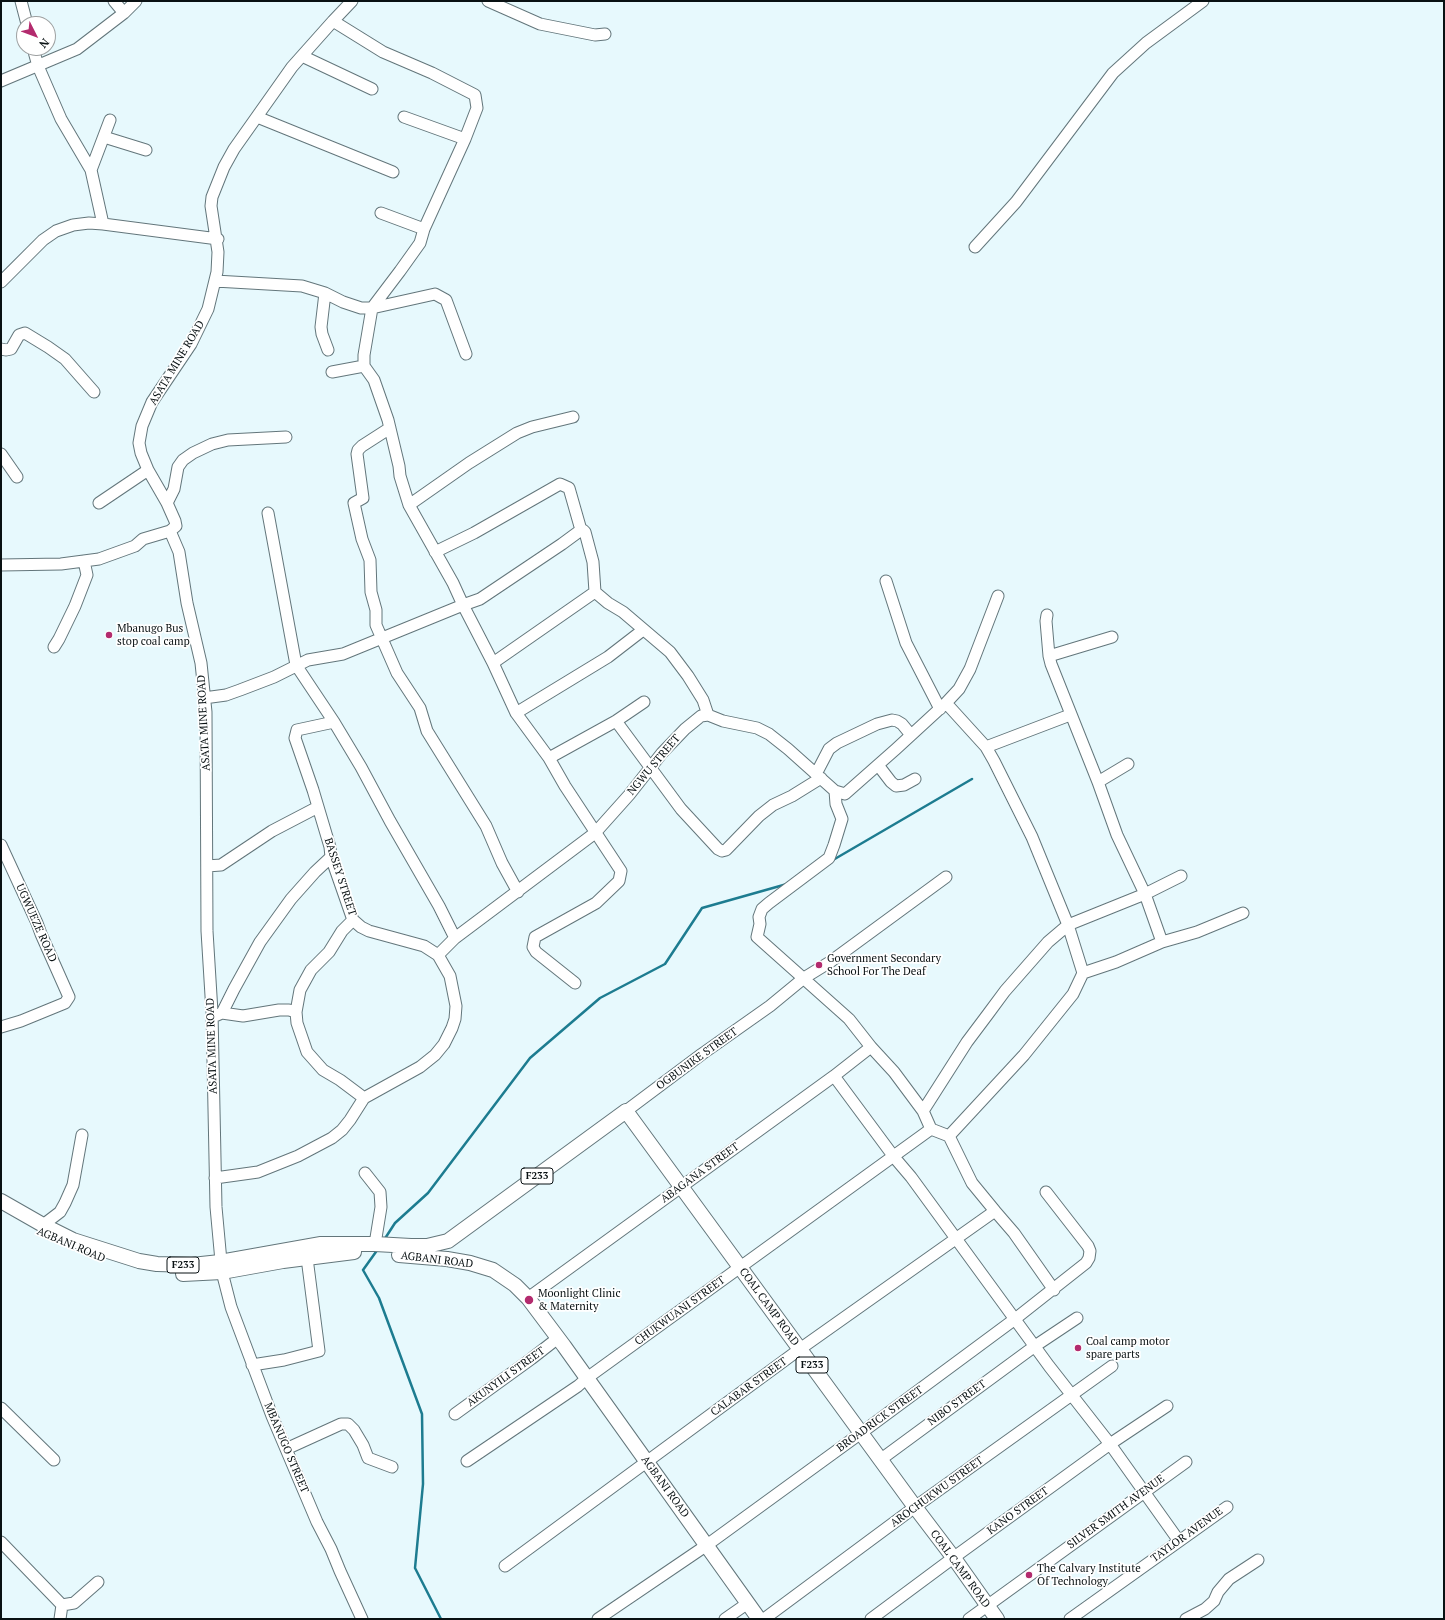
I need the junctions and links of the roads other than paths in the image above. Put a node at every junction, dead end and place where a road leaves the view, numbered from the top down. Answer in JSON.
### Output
{"nodes":[{"id":1,"x":20,"y":1,"type":"edge"},
{"id":2,"x":114,"y":1,"type":"edge"},
{"id":3,"x":136,"y":1,"type":"edge"},
{"id":4,"x":352,"y":1,"type":"edge"},
{"id":5,"x":488,"y":1,"type":"edge"},
{"id":6,"x":1203,"y":1,"type":"edge"},
{"id":7,"x":502,"y":4,"type":"edge"},
{"id":8,"x":124,"y":13,"type":"junction"},
{"id":9,"x":25,"y":16,"type":"edge"},
{"id":10,"x":333,"y":21,"type":"junction"},
{"id":11,"x":606,"y":34,"type":"dead end"},
{"id":12,"x":35,"y":56,"type":"edge"},
{"id":13,"x":302,"y":56,"type":"junction"},
{"id":14,"x":38,"y":66,"type":"junction"},
{"id":15,"x":1,"y":82,"type":"edge"},
{"id":16,"x":372,"y":89,"type":"dead end"},
{"id":17,"x":404,"y":116,"type":"dead end"},
{"id":18,"x":257,"y":117,"type":"junction"},
{"id":19,"x":110,"y":120,"type":"dead end"},
{"id":20,"x":104,"y":137,"type":"junction"},
{"id":21,"x":465,"y":139,"type":"junction"},
{"id":22,"x":146,"y":150,"type":"dead end"},
{"id":23,"x":91,"y":170,"type":"junction"},
{"id":24,"x":393,"y":172,"type":"dead end"},
{"id":25,"x":381,"y":213,"type":"dead end"},
{"id":26,"x":103,"y":224,"type":"junction"},
{"id":27,"x":424,"y":229,"type":"junction"},
{"id":28,"x":218,"y":240,"type":"junction"},
{"id":29,"x":975,"y":247,"type":"dead end"},
{"id":30,"x":215,"y":281,"type":"junction"},
{"id":31,"x":1,"y":282,"type":"edge"},
{"id":32,"x":325,"y":293,"type":"junction"},
{"id":33,"x":372,"y":308,"type":"junction"},
{"id":34,"x":1,"y":349,"type":"edge"},
{"id":35,"x":328,"y":350,"type":"dead end"},
{"id":36,"x":466,"y":354,"type":"dead end"},
{"id":37,"x":364,"y":366,"type":"junction"},
{"id":38,"x":332,"y":372,"type":"dead end"},
{"id":39,"x":94,"y":392,"type":"dead end"},
{"id":40,"x":573,"y":418,"type":"dead end"},
{"id":41,"x":390,"y":428,"type":"junction"},
{"id":42,"x":286,"y":437,"type":"dead end"},
{"id":43,"x":1,"y":454,"type":"edge"},
{"id":44,"x":148,"y":470,"type":"junction"},
{"id":45,"x":17,"y":477,"type":"dead end"},
{"id":46,"x":99,"y":503,"type":"dead end"},
{"id":47,"x":167,"y":503,"type":"junction"},
{"id":48,"x":409,"y":505,"type":"junction"},
{"id":49,"x":268,"y":513,"type":"dead end"},
{"id":50,"x":581,"y":530,"type":"junction"},
{"id":51,"x":170,"y":531,"type":"junction"},
{"id":52,"x":435,"y":552,"type":"junction"},
{"id":53,"x":84,"y":561,"type":"junction"},
{"id":54,"x":1,"y":565,"type":"edge"},
{"id":55,"x":886,"y":581,"type":"dead end"},
{"id":56,"x":595,"y":592,"type":"junction"},
{"id":57,"x":998,"y":596,"type":"dead end"},
{"id":58,"x":464,"y":605,"type":"junction"},
{"id":59,"x":1047,"y":615,"type":"dead end"},
{"id":60,"x":643,"y":630,"type":"junction"},
{"id":61,"x":380,"y":637,"type":"junction"},
{"id":62,"x":1112,"y":637,"type":"dead end"},
{"id":63,"x":54,"y":647,"type":"dead end"},
{"id":64,"x":1049,"y":656,"type":"junction"},
{"id":65,"x":493,"y":663,"type":"junction"},
{"id":66,"x":296,"y":665,"type":"junction"},
{"id":67,"x":204,"y":698,"type":"junction"},
{"id":68,"x":644,"y":702,"type":"dead end"},
{"id":69,"x":943,"y":706,"type":"junction"},
{"id":70,"x":516,"y":713,"type":"junction"},
{"id":71,"x":708,"y":715,"type":"junction"},
{"id":72,"x":1070,"y":715,"type":"junction"},
{"id":73,"x":616,"y":721,"type":"junction"},
{"id":74,"x":334,"y":722,"type":"junction"},
{"id":75,"x":911,"y":736,"type":"junction"},
{"id":76,"x":986,"y":747,"type":"junction"},
{"id":77,"x":549,"y":758,"type":"junction"},
{"id":78,"x":1128,"y":764,"type":"dead end"},
{"id":79,"x":878,"y":765,"type":"junction"},
{"id":80,"x":650,"y":768,"type":"junction"},
{"id":81,"x":818,"y":776,"type":"junction"},
{"id":82,"x":915,"y":779,"type":"dead end"},
{"id":83,"x":1098,"y":782,"type":"junction"},
{"id":84,"x":835,"y":792,"type":"junction"},
{"id":85,"x":318,"y":807,"type":"junction"},
{"id":86,"x":595,"y":833,"type":"junction"},
{"id":87,"x":1,"y":845,"type":"edge"},
{"id":88,"x":331,"y":857,"type":"junction"},
{"id":89,"x":207,"y":866,"type":"junction"},
{"id":90,"x":1182,"y":876,"type":"dead end"},
{"id":91,"x":946,"y":878,"type":"dead end"},
{"id":92,"x":518,"y":892,"type":"junction"},
{"id":93,"x":1145,"y":894,"type":"junction"},
{"id":94,"x":1243,"y":913,"type":"dead end"},
{"id":95,"x":353,"y":920,"type":"junction"},
{"id":96,"x":1068,"y":925,"type":"junction"},
{"id":97,"x":455,"y":938,"type":"junction"},
{"id":98,"x":1162,"y":942,"type":"junction"},
{"id":99,"x":438,"y":955,"type":"junction"},
{"id":100,"x":1083,"y":973,"type":"junction"},
{"id":101,"x":804,"y":978,"type":"junction"},
{"id":102,"x":575,"y":984,"type":"dead end"},
{"id":103,"x":296,"y":1012,"type":"junction"},
{"id":104,"x":217,"y":1015,"type":"junction"},
{"id":105,"x":1,"y":1027,"type":"edge"},
{"id":106,"x":871,"y":1047,"type":"junction"},
{"id":107,"x":834,"y":1076,"type":"junction"},
{"id":108,"x":364,"y":1098,"type":"junction"},
{"id":109,"x":626,"y":1111,"type":"junction"},
{"id":110,"x":923,"y":1111,"type":"junction"},
{"id":111,"x":931,"y":1129,"type":"junction"},
{"id":112,"x":82,"y":1135,"type":"dead end"},
{"id":113,"x":949,"y":1136,"type":"junction"},
{"id":114,"x":894,"y":1157,"type":"junction"},
{"id":115,"x":365,"y":1173,"type":"dead end"},
{"id":116,"x":215,"y":1178,"type":"junction"},
{"id":117,"x":682,"y":1186,"type":"junction"},
{"id":118,"x":1046,"y":1192,"type":"dead end"},
{"id":119,"x":1,"y":1201,"type":"edge"},
{"id":120,"x":1,"y":1211,"type":"edge"},
{"id":121,"x":994,"y":1211,"type":"junction"},
{"id":122,"x":43,"y":1225,"type":"junction"},
{"id":123,"x":956,"y":1239,"type":"junction"},
{"id":124,"x":448,"y":1241,"type":"junction"},
{"id":125,"x":378,"y":1248,"type":"junction"},
{"id":126,"x":307,"y":1258,"type":"junction"},
{"id":127,"x":447,"y":1259,"type":"junction"},
{"id":128,"x":221,"y":1267,"type":"junction"},
{"id":129,"x":740,"y":1268,"type":"junction"},
{"id":130,"x":1054,"y":1290,"type":"junction"},
{"id":131,"x":528,"y":1298,"type":"junction"},
{"id":132,"x":1077,"y":1318,"type":"dead end"},
{"id":133,"x":1015,"y":1319,"type":"junction"},
{"id":134,"x":558,"y":1338,"type":"junction"},
{"id":135,"x":1034,"y":1346,"type":"junction"},
{"id":136,"x":800,"y":1349,"type":"junction"},
{"id":137,"x":252,"y":1365,"type":"junction"},
{"id":138,"x":1112,"y":1366,"type":"dead end"},
{"id":139,"x":587,"y":1378,"type":"junction"},
{"id":140,"x":1071,"y":1395,"type":"junction"},
{"id":141,"x":1167,"y":1406,"type":"dead end"},
{"id":142,"x":1,"y":1408,"type":"edge"},
{"id":143,"x":455,"y":1414,"type":"dead end"},
{"id":144,"x":861,"y":1433,"type":"junction"},
{"id":145,"x":1110,"y":1444,"type":"junction"},
{"id":146,"x":286,"y":1449,"type":"junction"},
{"id":147,"x":54,"y":1460,"type":"dead end"},
{"id":148,"x":880,"y":1460,"type":"junction"},
{"id":149,"x":467,"y":1462,"type":"dead end"},
{"id":150,"x":647,"y":1462,"type":"junction"},
{"id":151,"x":1186,"y":1462,"type":"dead end"},
{"id":152,"x":392,"y":1467,"type":"dead end"},
{"id":153,"x":1144,"y":1492,"type":"junction"},
{"id":154,"x":915,"y":1507,"type":"junction"},
{"id":155,"x":1227,"y":1507,"type":"dead end"},
{"id":156,"x":1180,"y":1541,"type":"junction"},
{"id":157,"x":1,"y":1542,"type":"edge"},
{"id":158,"x":707,"y":1545,"type":"junction"},
{"id":159,"x":953,"y":1558,"type":"junction"},
{"id":160,"x":1258,"y":1560,"type":"dead end"},
{"id":161,"x":504,"y":1566,"type":"dead end"},
{"id":162,"x":98,"y":1582,"type":"dead end"},
{"id":163,"x":748,"y":1603,"type":"junction"},
{"id":164,"x":62,"y":1605,"type":"junction"},
{"id":165,"x":987,"y":1605,"type":"junction"},
{"id":166,"x":60,"y":1619,"type":"edge"},
{"id":167,"x":362,"y":1619,"type":"edge"},
{"id":168,"x":598,"y":1619,"type":"edge"},
{"id":169,"x":725,"y":1619,"type":"edge"},
{"id":170,"x":759,"y":1619,"type":"edge"},
{"id":171,"x":764,"y":1619,"type":"edge"},
{"id":172,"x":871,"y":1619,"type":"edge"},
{"id":173,"x":969,"y":1619,"type":"edge"},
{"id":174,"x":997,"y":1619,"type":"edge"},
{"id":175,"x":1070,"y":1619,"type":"edge"},
{"id":176,"x":1186,"y":1619,"type":"edge"}],
"edges":[{"from":1,"to":9,"type":"street"},
{"from":2,"to":8,"type":"street"},
{"from":3,"to":8,"type":"street"},
{"from":4,"to":10,"type":"street","name":"ASATA MINE ROAD"},
{"from":5,"to":7,"type":"street"},
{"from":6,"to":29,"type":"street"},
{"from":7,"to":11,"type":"street"},
{"from":8,"to":14,"type":"street"},
{"from":10,"to":13,"type":"street","name":"ASATA MINE ROAD"},
{"from":10,"to":21,"type":"street"},
{"from":12,"to":14,"type":"street"},
{"from":13,"to":16,"type":"street"},
{"from":13,"to":18,"type":"street","name":"ASATA MINE ROAD"},
{"from":14,"to":15,"type":"street"},
{"from":14,"to":23,"type":"street"},
{"from":17,"to":21,"type":"street"},
{"from":18,"to":24,"type":"street"},
{"from":18,"to":28,"type":"street","name":"ASATA MINE ROAD"},
{"from":19,"to":20,"type":"street"},
{"from":20,"to":22,"type":"street"},
{"from":20,"to":23,"type":"street"},
{"from":21,"to":27,"type":"street"},
{"from":23,"to":26,"type":"street"},
{"from":25,"to":27,"type":"street"},
{"from":26,"to":28,"type":"street"},
{"from":26,"to":31,"type":"street"},
{"from":27,"to":33,"type":"street"},
{"from":28,"to":30,"type":"street","name":"ASATA MINE ROAD"},
{"from":30,"to":32,"type":"street"},
{"from":30,"to":44,"type":"street","name":"ASATA MINE ROAD"},
{"from":32,"to":33,"type":"street"},
{"from":32,"to":35,"type":"street"},
{"from":33,"to":36,"type":"street"},
{"from":33,"to":37,"type":"street"},
{"from":34,"to":39,"type":"street"},
{"from":37,"to":38,"type":"street"},
{"from":37,"to":41,"type":"street"},
{"from":40,"to":48,"type":"street"},
{"from":41,"to":48,"type":"street"},
{"from":41,"to":61,"type":"street"},
{"from":42,"to":47,"type":"street"},
{"from":43,"to":45,"type":"street"},
{"from":44,"to":46,"type":"street"},
{"from":44,"to":47,"type":"street","name":"ASATA MINE ROAD"},
{"from":47,"to":51,"type":"street","name":"ASATA MINE ROAD"},
{"from":48,"to":52,"type":"street"},
{"from":49,"to":66,"type":"street"},
{"from":50,"to":52,"type":"street"},
{"from":50,"to":56,"type":"street"},
{"from":50,"to":58,"type":"street"},
{"from":51,"to":53,"type":"street"},
{"from":51,"to":67,"type":"street","name":"ASATA MINE ROAD"},
{"from":52,"to":58,"type":"street"},
{"from":53,"to":54,"type":"street"},
{"from":53,"to":63,"type":"street"},
{"from":55,"to":69,"type":"street"},
{"from":56,"to":60,"type":"street"},
{"from":56,"to":65,"type":"street"},
{"from":57,"to":69,"type":"street"},
{"from":58,"to":61,"type":"street"},
{"from":58,"to":65,"type":"street"},
{"from":59,"to":64,"type":"street"},
{"from":60,"to":70,"type":"street"},
{"from":60,"to":71,"type":"street"},
{"from":61,"to":66,"type":"street"},
{"from":61,"to":92,"type":"street"},
{"from":62,"to":64,"type":"street"},
{"from":64,"to":72,"type":"street"},
{"from":65,"to":70,"type":"street"},
{"from":66,"to":67,"type":"street"},
{"from":66,"to":74,"type":"street"},
{"from":67,"to":89,"type":"street","name":"ASATA MINE ROAD"},
{"from":68,"to":73,"type":"street"},
{"from":69,"to":75,"type":"street"},
{"from":69,"to":76,"type":"street"},
{"from":70,"to":77,"type":"street"},
{"from":71,"to":80,"type":"street","name":"NGWU STREET"},
{"from":71,"to":81,"type":"street"},
{"from":72,"to":76,"type":"street"},
{"from":72,"to":83,"type":"street"},
{"from":73,"to":77,"type":"street"},
{"from":73,"to":80,"type":"street"},
{"from":74,"to":85,"type":"street","name":"BASSEY STREET"},
{"from":74,"to":97,"type":"street"},
{"from":75,"to":79,"type":"street"},
{"from":75,"to":81,"type":"street"},
{"from":76,"to":96,"type":"street"},
{"from":77,"to":86,"type":"street"},
{"from":78,"to":83,"type":"street"},
{"from":79,"to":82,"type":"street"},
{"from":79,"to":84,"type":"street"},
{"from":80,"to":81,"type":"street"},
{"from":80,"to":86,"type":"street","name":"NGWU STREET"},
{"from":81,"to":84,"type":"street"},
{"from":83,"to":93,"type":"street"},
{"from":84,"to":101,"type":"street"},
{"from":85,"to":88,"type":"street","name":"BASSEY STREET"},
{"from":85,"to":89,"type":"street"},
{"from":86,"to":92,"type":"street","name":"NGWU STREET"},
{"from":86,"to":102,"type":"street"},
{"from":87,"to":105,"type":"street","name":"UGWUEZE ROAD"},
{"from":88,"to":95,"type":"street","name":"BASSEY STREET"},
{"from":88,"to":104,"type":"street"},
{"from":89,"to":104,"type":"street","name":"ASATA MINE ROAD"},
{"from":90,"to":93,"type":"street"},
{"from":91,"to":101,"type":"street","name":"OGBUNIKE STREET"},
{"from":92,"to":97,"type":"street","name":"NGWU STREET"},
{"from":93,"to":96,"type":"street"},
{"from":93,"to":98,"type":"street"},
{"from":94,"to":98,"type":"street"},
{"from":95,"to":99,"type":"street","name":"BASSEY STREET"},
{"from":95,"to":103,"type":"street"},
{"from":96,"to":100,"type":"street"},
{"from":96,"to":110,"type":"street"},
{"from":97,"to":99,"type":"street","name":"NGWU STREET"},
{"from":98,"to":100,"type":"street"},
{"from":99,"to":108,"type":"street"},
{"from":100,"to":113,"type":"street"},
{"from":101,"to":106,"type":"street"},
{"from":101,"to":109,"type":"street","name":"OGBUNIKE STREET"},
{"from":103,"to":104,"type":"street"},
{"from":103,"to":108,"type":"street"},
{"from":104,"to":116,"type":"street","name":"ASATA MINE ROAD"},
{"from":106,"to":107,"type":"street","name":"ABAGANA STREET"},
{"from":106,"to":110,"type":"street"},
{"from":107,"to":114,"type":"street"},
{"from":107,"to":117,"type":"street","name":"ABAGANA STREET"},
{"from":108,"to":116,"type":"street"},
{"from":109,"to":117,"type":"main road","name":"COAL CAMP ROAD","number":"F233"},
{"from":109,"to":124,"type":"main road","name":"OGBUNIKE STREET","number":"F233"},
{"from":110,"to":111,"type":"street"},
{"from":111,"to":113,"type":"street"},
{"from":111,"to":114,"type":"street","name":"CHUKWUANI STREET"},
{"from":112,"to":122,"type":"street"},
{"from":113,"to":121,"type":"street"},
{"from":114,"to":123,"type":"street"},
{"from":114,"to":129,"type":"street","name":"CHUKWUANI STREET"},
{"from":115,"to":125,"type":"street"},
{"from":116,"to":128,"type":"street","name":"ASATA MINE ROAD"},
{"from":117,"to":129,"type":"main road","name":"COAL CAMP ROAD","number":"F233"},
{"from":117,"to":131,"type":"street","name":"ABAGANA STREET"},
{"from":118,"to":130,"type":"street","name":"BROADRICK STREET"},
{"from":119,"to":122,"type":"main road","name":"AGBANI ROAD","number":"F233"},
{"from":120,"to":128,"type":"main road","name":"AGBANI ROAD","number":"F233"},
{"from":121,"to":123,"type":"street","name":"CALABAR STREET"},
{"from":121,"to":130,"type":"street"},
{"from":122,"to":128,"type":"main road","name":"AGBANI ROAD","number":"F233"},
{"from":123,"to":133,"type":"street"},
{"from":123,"to":136,"type":"street","name":"CALABAR STREET"},
{"from":124,"to":125,"type":"main road","name":"AGBANI ROAD","number":"F233"},
{"from":124,"to":127,"type":"main road"},
{"from":125,"to":126,"type":"main road","name":"AGBANI ROAD","number":"F233"},
{"from":125,"to":127,"type":"main road","name":"AGBANI ROAD","number":"F233"},
{"from":125,"to":128,"type":"main road","name":"AGBANI ROAD","number":"F233"},
{"from":126,"to":128,"type":"main road","name":"AGBANI ROAD","number":"F233"},
{"from":126,"to":137,"type":"street"},
{"from":127,"to":131,"type":"main road","name":"AGBANI ROAD","number":"F233"},
{"from":128,"to":137,"type":"street","name":"MBANUGO STREET"},
{"from":129,"to":136,"type":"main road","name":"COAL CAMP ROAD","number":"F233"},
{"from":129,"to":139,"type":"street","name":"CHUKWUANI STREET"},
{"from":130,"to":133,"type":"street","name":"BROADRICK STREET"},
{"from":131,"to":134,"type":"main road","name":"AGBANI ROAD","number":"F233"},
{"from":132,"to":135,"type":"street","name":"NIBO STREET"},
{"from":133,"to":135,"type":"street"},
{"from":133,"to":144,"type":"street","name":"BROADRICK STREET"},
{"from":134,"to":139,"type":"main road","name":"AGBANI ROAD","number":"F233"},
{"from":134,"to":143,"type":"street","name":"AKUNYILI STREET"},
{"from":135,"to":140,"type":"street"},
{"from":135,"to":148,"type":"street","name":"NIBO STREET"},
{"from":136,"to":144,"type":"main road","name":"COAL CAMP ROAD","number":"F233"},
{"from":136,"to":150,"type":"street","name":"CALABAR STREET"},
{"from":137,"to":146,"type":"street","name":"MBANUGO STREET"},
{"from":138,"to":140,"type":"street","name":"AROCHUKWU STREET"},
{"from":139,"to":149,"type":"street","name":"CHUKWUANI STREET"},
{"from":139,"to":150,"type":"main road","name":"AGBANI ROAD","number":"F233"},
{"from":140,"to":145,"type":"street"},
{"from":140,"to":154,"type":"street","name":"AROCHUKWU STREET"},
{"from":141,"to":145,"type":"street","name":"KANO STREET"},
{"from":142,"to":147,"type":"street"},
{"from":144,"to":148,"type":"main road","name":"COAL CAMP ROAD","number":"F233"},
{"from":144,"to":158,"type":"street","name":"BROADRICK STREET"},
{"from":145,"to":153,"type":"street"},
{"from":145,"to":159,"type":"street","name":"KANO STREET"},
{"from":146,"to":152,"type":"street"},
{"from":146,"to":167,"type":"street","name":"MBANUGO STREET"},
{"from":148,"to":154,"type":"main road","name":"COAL CAMP ROAD","number":"F233"},
{"from":150,"to":158,"type":"main road","name":"AGBANI ROAD","number":"F233"},
{"from":150,"to":161,"type":"street","name":"CALABAR STREET"},
{"from":151,"to":153,"type":"street","name":"SILVER SMITH AVENUE"},
{"from":153,"to":156,"type":"street"},
{"from":153,"to":165,"type":"street","name":"SILVER SMITH AVENUE"},
{"from":154,"to":159,"type":"main road","name":"COAL CAMP ROAD","number":"F233"},
{"from":154,"to":171,"type":"street","name":"AROCHUKWU STREET"},
{"from":155,"to":156,"type":"street","name":"TAYLOR AVENUE"},
{"from":156,"to":175,"type":"street","name":"TAYLOR AVENUE"},
{"from":157,"to":164,"type":"street"},
{"from":158,"to":163,"type":"main road","name":"AGBANI ROAD","number":"F233"},
{"from":158,"to":168,"type":"street","name":"BROADRICK STREET"},
{"from":159,"to":165,"type":"main road","name":"COAL CAMP ROAD","number":"F233"},
{"from":159,"to":172,"type":"street","name":"KANO STREET"},
{"from":160,"to":176,"type":"street"},
{"from":162,"to":164,"type":"street"},
{"from":163,"to":169,"type":"street"},
{"from":163,"to":170,"type":"main road","name":"AGBANI ROAD","number":"F233"},
{"from":164,"to":166,"type":"street"},
{"from":165,"to":173,"type":"street","name":"SILVER SMITH AVENUE"},
{"from":165,"to":174,"type":"main road","name":"COAL CAMP ROAD","number":"F233"}]}
